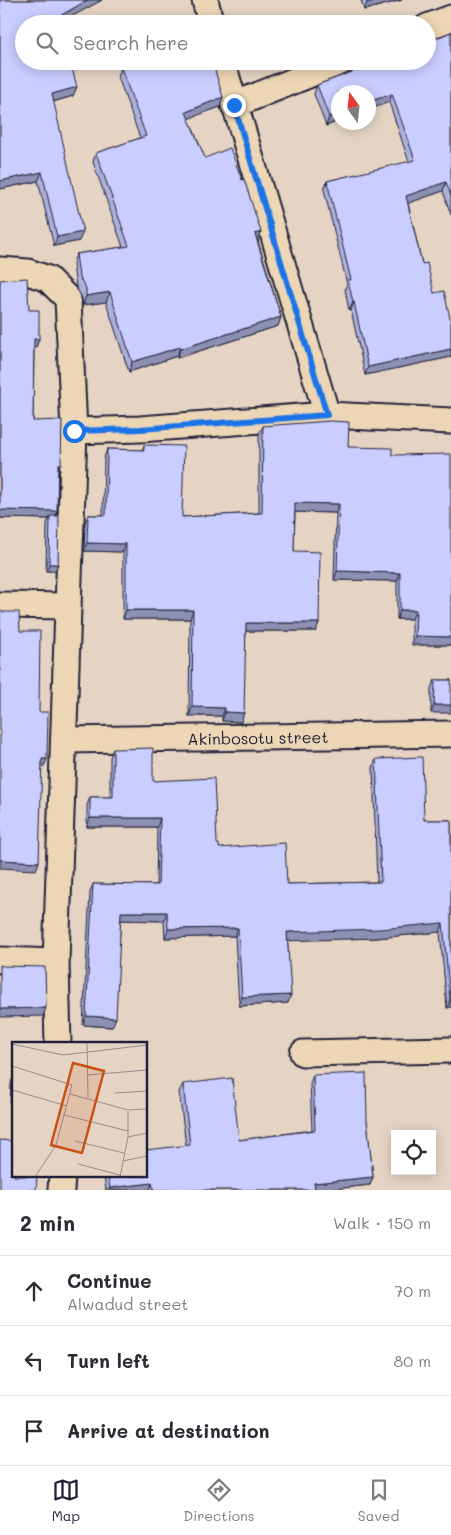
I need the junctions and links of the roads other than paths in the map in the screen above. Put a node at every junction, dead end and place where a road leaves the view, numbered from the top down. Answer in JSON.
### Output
{"nodes":[{"id":1,"x":205,"y":0,"type":"edge"},
{"id":2,"x":209,"y":15,"type":"edge"},
{"id":3,"x":451,"y":18,"type":"edge"},
{"id":4,"x":436,"y":24,"type":"edge"},
{"id":5,"x":224,"y":70,"type":"edge"},
{"id":6,"x":321,"y":70,"type":"edge"},
{"id":7,"x":234,"y":105,"type":"junction"},
{"id":8,"x":0,"y":270,"type":"edge"},
{"id":9,"x":327,"y":415,"type":"junction"},
{"id":10,"x":451,"y":421,"type":"edge"},
{"id":11,"x":74,"y":431,"type":"junction"},
{"id":12,"x":0,"y":605,"type":"edge"},
{"id":13,"x":68,"y":606,"type":"junction"},
{"id":14,"x":451,"y":734,"type":"edge"},
{"id":15,"x":64,"y":740,"type":"junction"},
{"id":16,"x":0,"y":960,"type":"edge"},
{"id":17,"x":56,"y":962,"type":"junction"},
{"id":18,"x":58,"y":1042,"type":"edge"},
{"id":19,"x":451,"y":1050,"type":"edge"},
{"id":20,"x":303,"y":1053,"type":"dead end"}],
"edges":[{"from":1,"to":2,"type":"street"},
{"from":3,"to":4,"type":"street"},
{"from":5,"to":7,"type":"street"},
{"from":6,"to":7,"type":"street"},
{"from":7,"to":9,"type":"street"},
{"from":8,"to":11,"type":"street"},
{"from":9,"to":10,"type":"street"},
{"from":9,"to":11,"type":"street"},
{"from":11,"to":13,"type":"street"},
{"from":12,"to":13,"type":"street"},
{"from":13,"to":15,"type":"street"},
{"from":14,"to":15,"type":"street","name":"Akinbosotu street"},
{"from":15,"to":17,"type":"street"},
{"from":16,"to":17,"type":"street"},
{"from":17,"to":18,"type":"street"},
{"from":19,"to":20,"type":"street"}]}
